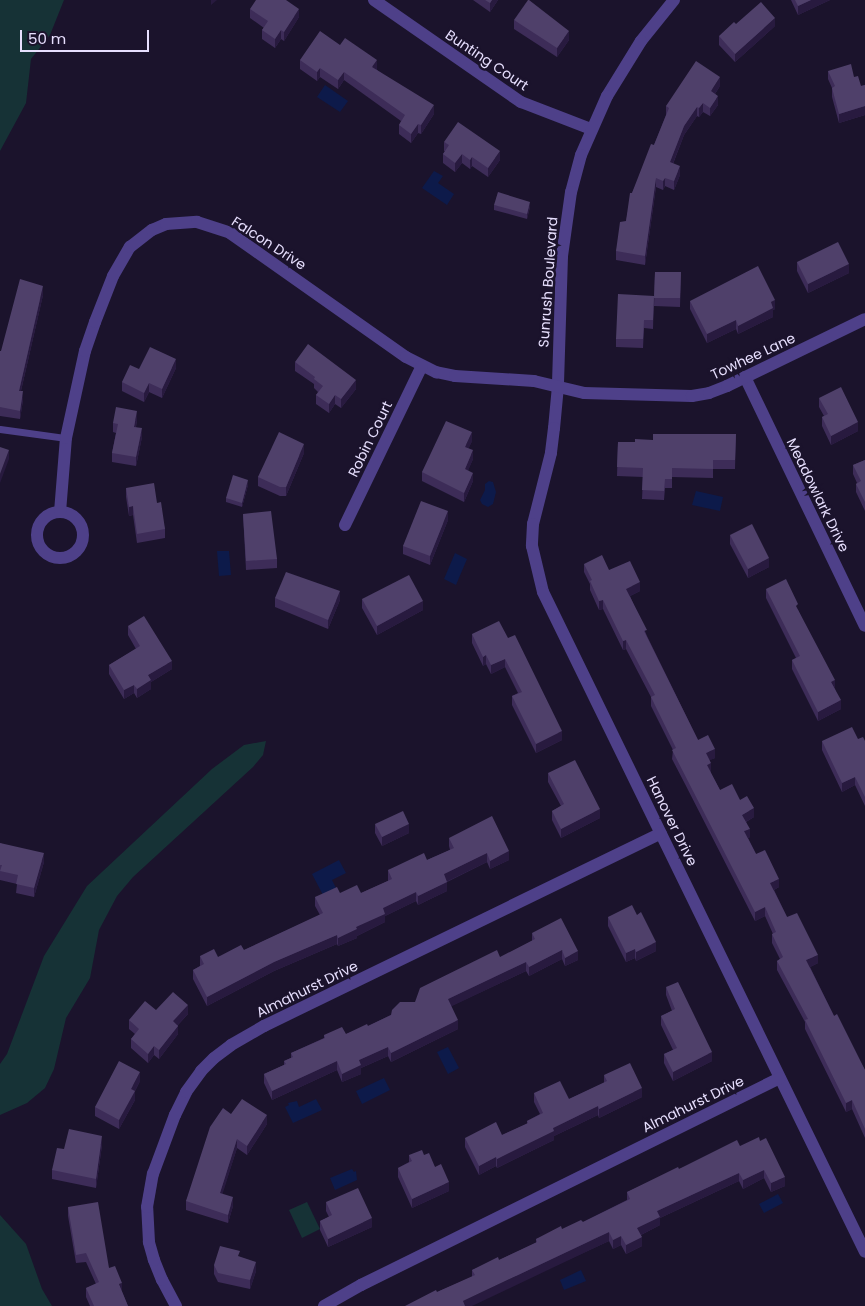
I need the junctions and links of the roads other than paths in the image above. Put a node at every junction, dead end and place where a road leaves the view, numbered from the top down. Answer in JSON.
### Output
{"nodes":[{"id":1,"x":374,"y":0,"type":"edge"},
{"id":2,"x":674,"y":0,"type":"edge"},
{"id":3,"x":591,"y":129,"type":"junction"},
{"id":4,"x":865,"y":319,"type":"edge"},
{"id":5,"x":422,"y":366,"type":"junction"},
{"id":6,"x":745,"y":377,"type":"junction"},
{"id":7,"x":558,"y":386,"type":"junction"},
{"id":8,"x":0,"y":429,"type":"edge"},
{"id":9,"x":66,"y":438,"type":"junction"},
{"id":10,"x":60,"y":512,"type":"dead end"},
{"id":11,"x":345,"y":525,"type":"dead end"},
{"id":12,"x":865,"y":626,"type":"edge"},
{"id":13,"x":661,"y":833,"type":"junction"},
{"id":14,"x":780,"y":1078,"type":"junction"},
{"id":15,"x":865,"y":1252,"type":"edge"},
{"id":16,"x":176,"y":1306,"type":"edge"},
{"id":17,"x":324,"y":1306,"type":"edge"}],
"edges":[{"from":1,"to":3,"type":"street","name":"Bunting Court"},
{"from":2,"to":3,"type":"street","name":"Sunrush Boulevard"},
{"from":3,"to":7,"type":"street","name":"Sunrush Boulevard"},
{"from":4,"to":6,"type":"street","name":"Towhee Lane"},
{"from":5,"to":7,"type":"street","name":"Falcon Drive"},
{"from":5,"to":9,"type":"street","name":"Falcon Drive"},
{"from":5,"to":11,"type":"street","name":"Robin Court"},
{"from":6,"to":7,"type":"street","name":"Towhee Lane"},
{"from":6,"to":12,"type":"street","name":"Meadowlark Drive"},
{"from":7,"to":13,"type":"street","name":"Hanover Drive"},
{"from":8,"to":9,"type":"lane"},
{"from":9,"to":10,"type":"street","name":"Falcon Drive"},
{"from":13,"to":14,"type":"street","name":"Hanover Drive"},
{"from":13,"to":16,"type":"street","name":"Almahurst Drive"},
{"from":14,"to":15,"type":"street","name":"Hanover Drive"},
{"from":14,"to":17,"type":"street","name":"Almahurst Drive"}]}
